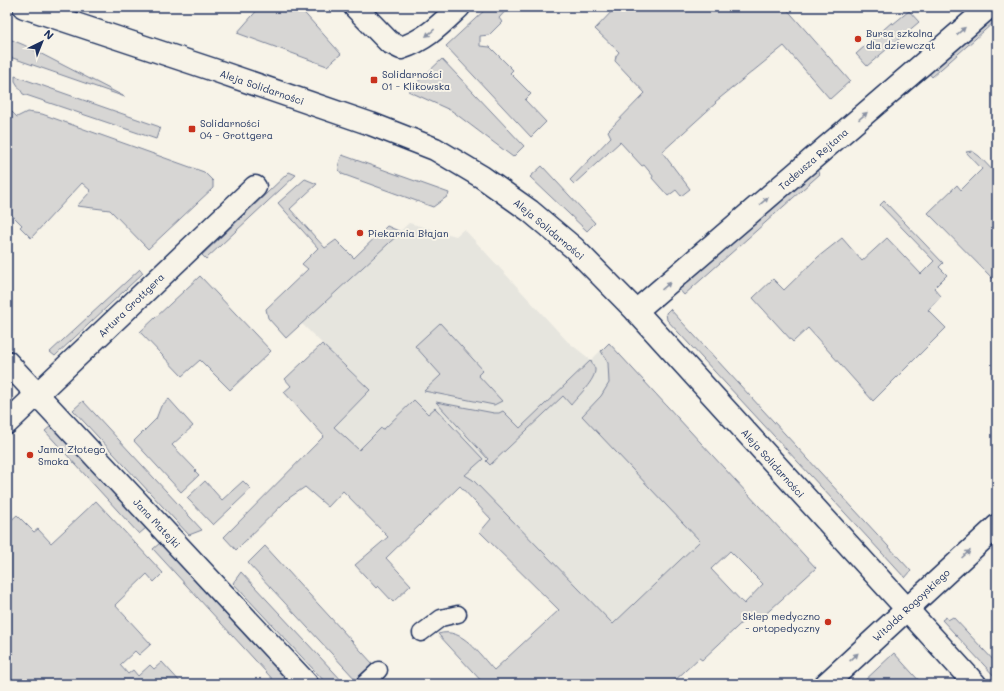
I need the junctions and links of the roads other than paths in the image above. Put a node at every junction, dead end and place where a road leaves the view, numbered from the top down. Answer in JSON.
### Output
{"nodes":[{"id":1,"x":24,"y":7,"type":"edge"},
{"id":2,"x":355,"y":7,"type":"edge"},
{"id":3,"x":458,"y":7,"type":"edge"},
{"id":4,"x":989,"y":7,"type":"edge"},
{"id":5,"x":255,"y":187,"type":"dead end"},
{"id":6,"x":636,"y":311,"type":"junction"},
{"id":7,"x":7,"y":362,"type":"edge"},
{"id":8,"x":37,"y":394,"type":"junction"},
{"id":9,"x":7,"y":423,"type":"edge"},
{"id":10,"x":997,"y":526,"type":"edge"},
{"id":11,"x":906,"y":609,"type":"junction"},
{"id":12,"x":458,"y":614,"type":"dead end"},
{"id":13,"x":421,"y":632,"type":"dead end"},
{"id":14,"x":379,"y":670,"type":"dead end"},
{"id":15,"x":307,"y":684,"type":"edge"},
{"id":16,"x":364,"y":684,"type":"edge"},
{"id":17,"x":826,"y":684,"type":"edge"},
{"id":18,"x":975,"y":684,"type":"edge"}],
"edges":[{"from":1,"to":6,"type":"street","name":"Aleja Solidarności"},
{"from":3,"to":2,"type":"street","one_way":true},
{"from":6,"to":4,"type":"street","name":"Tadeusza Rejtana","one_way":true},
{"from":5,"to":8,"type":"street","name":"Artura Grottgera"},
{"from":6,"to":11,"type":"street","name":"Aleja Solidarności"},
{"from":7,"to":8,"type":"street","name":"Jana Matejki"},
{"from":8,"to":9,"type":"street","name":"Artura Grottgera"},
{"from":8,"to":15,"type":"street","name":"Jana Matejki"},
{"from":11,"to":10,"type":"street","name":"Witolda Rogoyskiego","one_way":true},
{"from":17,"to":11,"type":"street","name":"Witolda Rogoyskiego","one_way":true},
{"from":11,"to":18,"type":"street","name":"Aleja Solidarności"},
{"from":12,"to":13,"type":"lane"},
{"from":14,"to":16,"type":"lane"}]}
